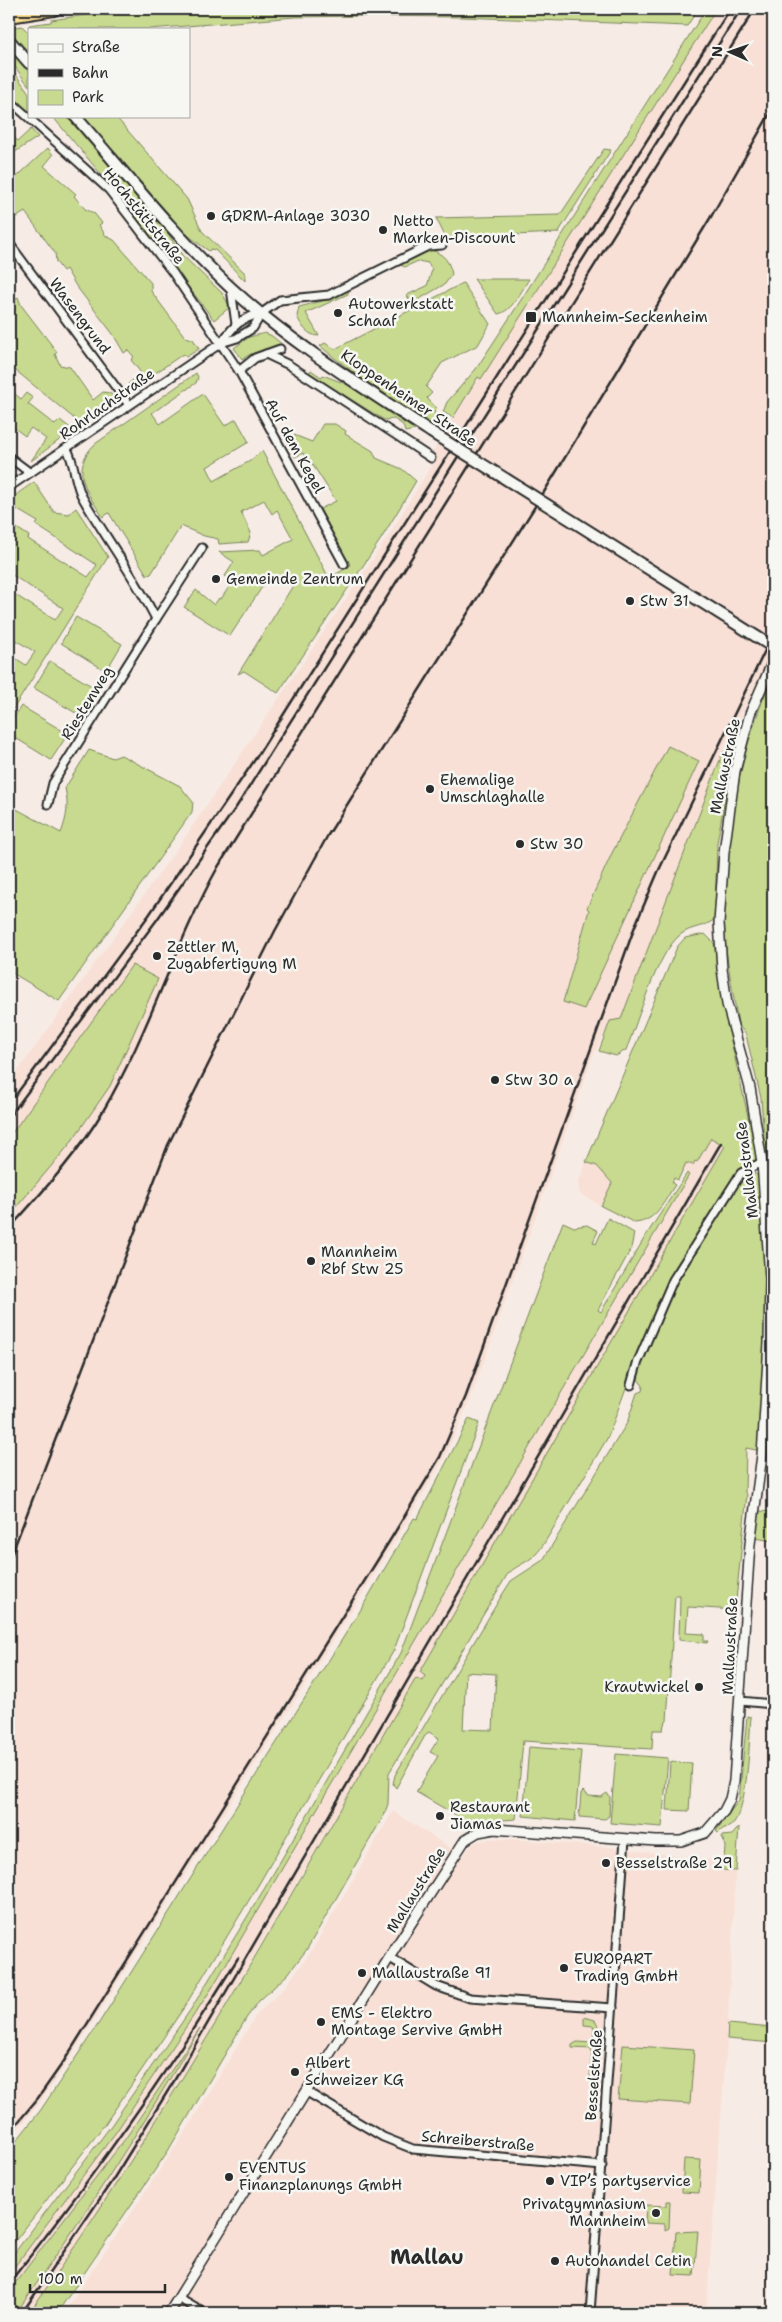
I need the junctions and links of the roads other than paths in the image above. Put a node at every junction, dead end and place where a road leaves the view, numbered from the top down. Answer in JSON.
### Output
{"nodes":[{"id":1,"x":54,"y":9,"type":"edge"},
{"id":2,"x":9,"y":16,"type":"edge"},
{"id":3,"x":9,"y":40,"type":"edge"},
{"id":4,"x":28,"y":62,"type":"edge"},
{"id":5,"x":9,"y":100,"type":"edge"},
{"id":6,"x":28,"y":117,"type":"edge"},
{"id":7,"x":29,"y":118,"type":"edge"},
{"id":8,"x":77,"y":118,"type":"edge"},
{"id":9,"x":9,"y":243,"type":"edge"},
{"id":10,"x":442,"y":245,"type":"dead end"},
{"id":11,"x":231,"y":288,"type":"junction"},
{"id":12,"x":262,"y":314,"type":"junction"},
{"id":13,"x":236,"y":324,"type":"junction"},
{"id":14,"x":221,"y":343,"type":"junction"},
{"id":15,"x":280,"y":348,"type":"dead end"},
{"id":16,"x":266,"y":354,"type":"junction"},
{"id":17,"x":239,"y":371,"type":"junction"},
{"id":18,"x":129,"y":405,"type":"junction"},
{"id":19,"x":67,"y":449,"type":"junction"},
{"id":20,"x":9,"y":457,"type":"edge"},
{"id":21,"x":431,"y":458,"type":"dead end"},
{"id":22,"x":30,"y":472,"type":"junction"},
{"id":23,"x":9,"y":487,"type":"edge"},
{"id":24,"x":202,"y":548,"type":"dead end"},
{"id":25,"x":344,"y":564,"type":"dead end"},
{"id":26,"x":156,"y":619,"type":"junction"},
{"id":27,"x":773,"y":647,"type":"edge"},
{"id":28,"x":773,"y":661,"type":"edge"},
{"id":29,"x":48,"y":804,"type":"dead end"},
{"id":30,"x":762,"y":1162,"type":"junction"},
{"id":31,"x":631,"y":1385,"type":"dead end"},
{"id":32,"x":740,"y":1701,"type":"junction"},
{"id":33,"x":773,"y":1704,"type":"edge"},
{"id":34,"x":625,"y":1839,"type":"junction"},
{"id":35,"x":390,"y":1958,"type":"junction"},
{"id":36,"x":613,"y":2008,"type":"junction"},
{"id":37,"x":307,"y":2092,"type":"junction"},
{"id":38,"x":602,"y":2166,"type":"junction"},
{"id":39,"x":178,"y":2298,"type":"junction"},
{"id":40,"x":169,"y":2313,"type":"edge"},
{"id":41,"x":204,"y":2313,"type":"edge"},
{"id":42,"x":590,"y":2313,"type":"edge"}],
"edges":[{"from":1,"to":2,"type":"highway"},
{"from":3,"to":4,"type":"main road"},
{"from":5,"to":6,"type":"street","name":"Hochstättstraße"},
{"from":7,"to":14,"type":"street","name":"Hochstättstraße"},
{"from":8,"to":11,"type":"main road","name":"Kloppenheimer Straße"},
{"from":9,"to":18,"type":"street","name":"Wasengrund"},
{"from":10,"to":12,"type":"street"},
{"from":11,"to":12,"type":"main road","name":"Kloppenheimer Straße"},
{"from":11,"to":13,"type":"street"},
{"from":12,"to":13,"type":"street","name":"Rohrlachstraße"},
{"from":12,"to":14,"type":"street","name":"Rohrlachstraße"},
{"from":12,"to":27,"type":"main road","name":"Kloppenheimer Straße","bridge":true},
{"from":13,"to":14,"type":"street","name":"Rohrlachstraße"},
{"from":14,"to":17,"type":"street","name":"Auf dem Kegel"},
{"from":14,"to":18,"type":"street","name":"Rohrlachstraße"},
{"from":15,"to":16,"type":"street"},
{"from":16,"to":17,"type":"street"},
{"from":16,"to":21,"type":"street"},
{"from":17,"to":25,"type":"street","name":"Auf dem Kegel"},
{"from":18,"to":19,"type":"street","name":"Rohrlachstraße"},
{"from":19,"to":22,"type":"street","name":"Rohrlachstraße"},
{"from":19,"to":26,"type":"street"},
{"from":20,"to":22,"type":"street"},
{"from":22,"to":23,"type":"street","name":"Rohrlachstraße"},
{"from":24,"to":26,"type":"street","name":"Riestenweg"},
{"from":26,"to":29,"type":"street","name":"Riestenweg"},
{"from":28,"to":30,"type":"street","name":"Mallaustraße"},
{"from":30,"to":31,"type":"street"},
{"from":30,"to":32,"type":"street","name":"Mallaustraße"},
{"from":32,"to":33,"type":"street"},
{"from":32,"to":34,"type":"street","name":"Mallaustraße"},
{"from":34,"to":35,"type":"street","name":"Mallaustraße"},
{"from":34,"to":36,"type":"street","name":"Besselstraße"},
{"from":35,"to":36,"type":"street"},
{"from":35,"to":37,"type":"street","name":"Mallaustraße"},
{"from":36,"to":38,"type":"street","name":"Besselstraße"},
{"from":37,"to":38,"type":"street","name":"Schreiberstraße"},
{"from":37,"to":39,"type":"street","name":"Mallaustraße"},
{"from":38,"to":42,"type":"street","name":"Besselstraße"},
{"from":39,"to":40,"type":"street","name":"Mallaustraße"},
{"from":39,"to":41,"type":"street"}]}
